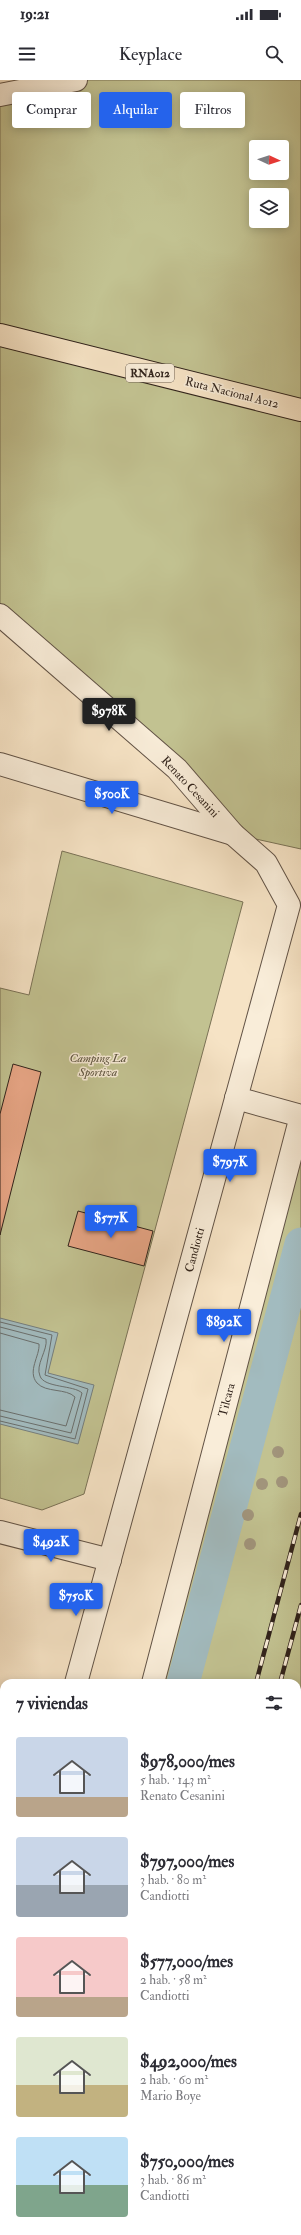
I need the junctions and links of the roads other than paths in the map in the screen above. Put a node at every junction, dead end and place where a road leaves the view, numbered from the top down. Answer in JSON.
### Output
{"nodes":[{"id":1,"x":76,"y":80,"type":"edge"},
{"id":2,"x":0,"y":95,"type":"edge"},
{"id":3,"x":0,"y":335,"type":"edge"},
{"id":4,"x":301,"y":410,"type":"edge"},
{"id":5,"x":0,"y":615,"type":"edge"},
{"id":6,"x":0,"y":764,"type":"edge"},
{"id":7,"x":233,"y":834,"type":"junction"},
{"id":8,"x":236,"y":1098,"type":"junction"},
{"id":9,"x":301,"y":1116,"type":"edge"},
{"id":10,"x":0,"y":1532,"type":"edge"},
{"id":11,"x":110,"y":1560,"type":"junction"},
{"id":12,"x":77,"y":1679,"type":"edge"},
{"id":13,"x":154,"y":1679,"type":"edge"}],
"edges":[{"from":1,"to":2,"type":"street"},
{"from":3,"to":4,"type":"highway","name":"Ruta Nacional A012","number":"RNA012"},
{"from":5,"to":7,"type":"street","name":"Renato Cesanini"},
{"from":6,"to":7,"type":"street"},
{"from":7,"to":8,"type":"street","name":"Candiotti"},
{"from":8,"to":9,"type":"street"},
{"from":8,"to":11,"type":"street","name":"Candiotti"},
{"from":9,"to":13,"type":"street","name":"Tilcara"},
{"from":10,"to":11,"type":"street"},
{"from":11,"to":12,"type":"street","name":"Candiotti"}]}
